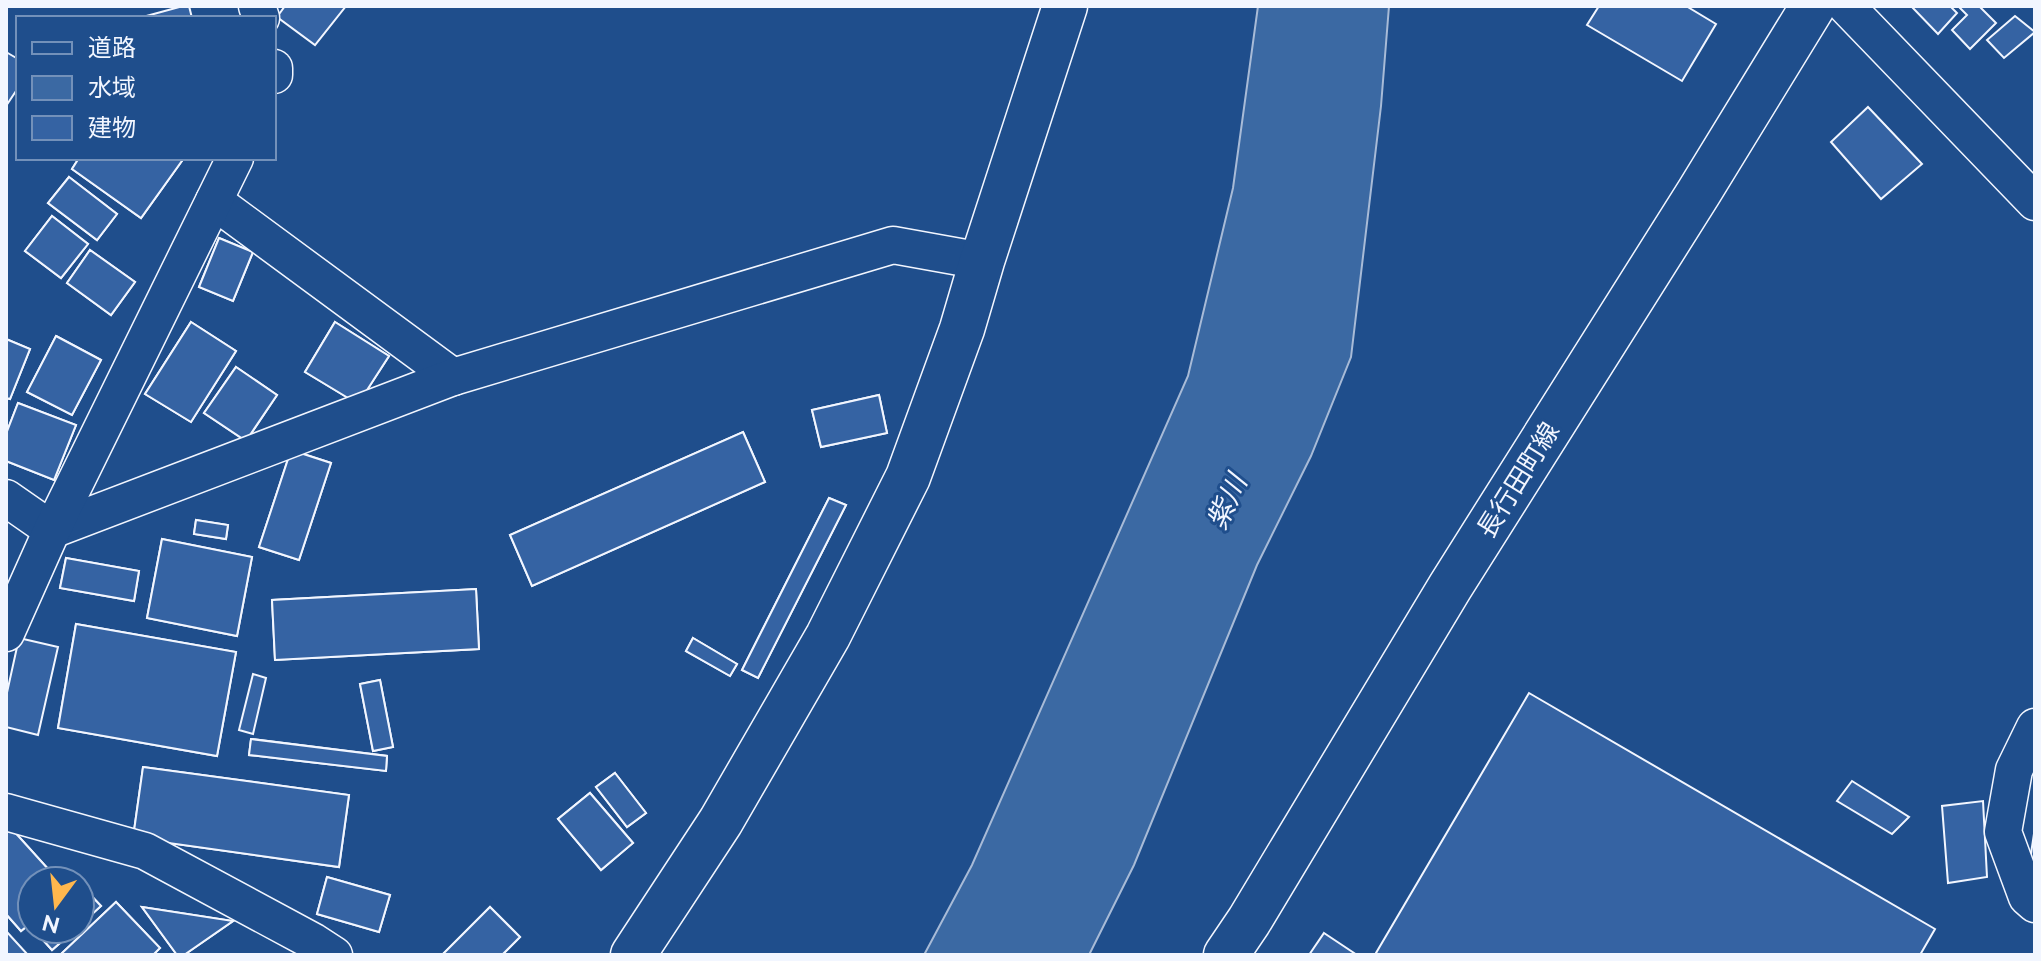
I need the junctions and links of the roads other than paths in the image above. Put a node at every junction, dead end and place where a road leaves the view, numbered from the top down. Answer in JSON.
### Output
{"nodes":[{"id":1,"x":1065,"y":6,"type":"edge"},
{"id":2,"x":1813,"y":6,"type":"edge"},
{"id":3,"x":1846,"y":6,"type":"edge"},
{"id":4,"x":234,"y":160,"type":"edge"},
{"id":5,"x":214,"y":201,"type":"junction"},
{"id":6,"x":2035,"y":202,"type":"edge"},
{"id":7,"x":982,"y":261,"type":"junction"},
{"id":8,"x":453,"y":377,"type":"junction"},
{"id":9,"x":6,"y":498,"type":"edge"},
{"id":10,"x":52,"y":530,"type":"junction"},
{"id":11,"x":6,"y":633,"type":"edge"},
{"id":12,"x":2035,"y":727,"type":"edge"},
{"id":13,"x":6,"y":812,"type":"edge"},
{"id":14,"x":2035,"y":904,"type":"edge"},
{"id":15,"x":334,"y":955,"type":"edge"},
{"id":16,"x":633,"y":955,"type":"edge"},
{"id":17,"x":1226,"y":955,"type":"edge"}],
"edges":[{"from":1,"to":7,"type":"main road"},
{"from":2,"to":17,"type":"main road","name":"長行田町線"},
{"from":3,"to":6,"type":"street"},
{"from":4,"to":5,"type":"street"},
{"from":5,"to":8,"type":"street"},
{"from":5,"to":10,"type":"street"},
{"from":7,"to":8,"type":"street"},
{"from":7,"to":16,"type":"main road"},
{"from":8,"to":10,"type":"street"},
{"from":9,"to":10,"type":"street"},
{"from":10,"to":11,"type":"street"},
{"from":12,"to":14,"type":"street"},
{"from":13,"to":15,"type":"street"}]}
